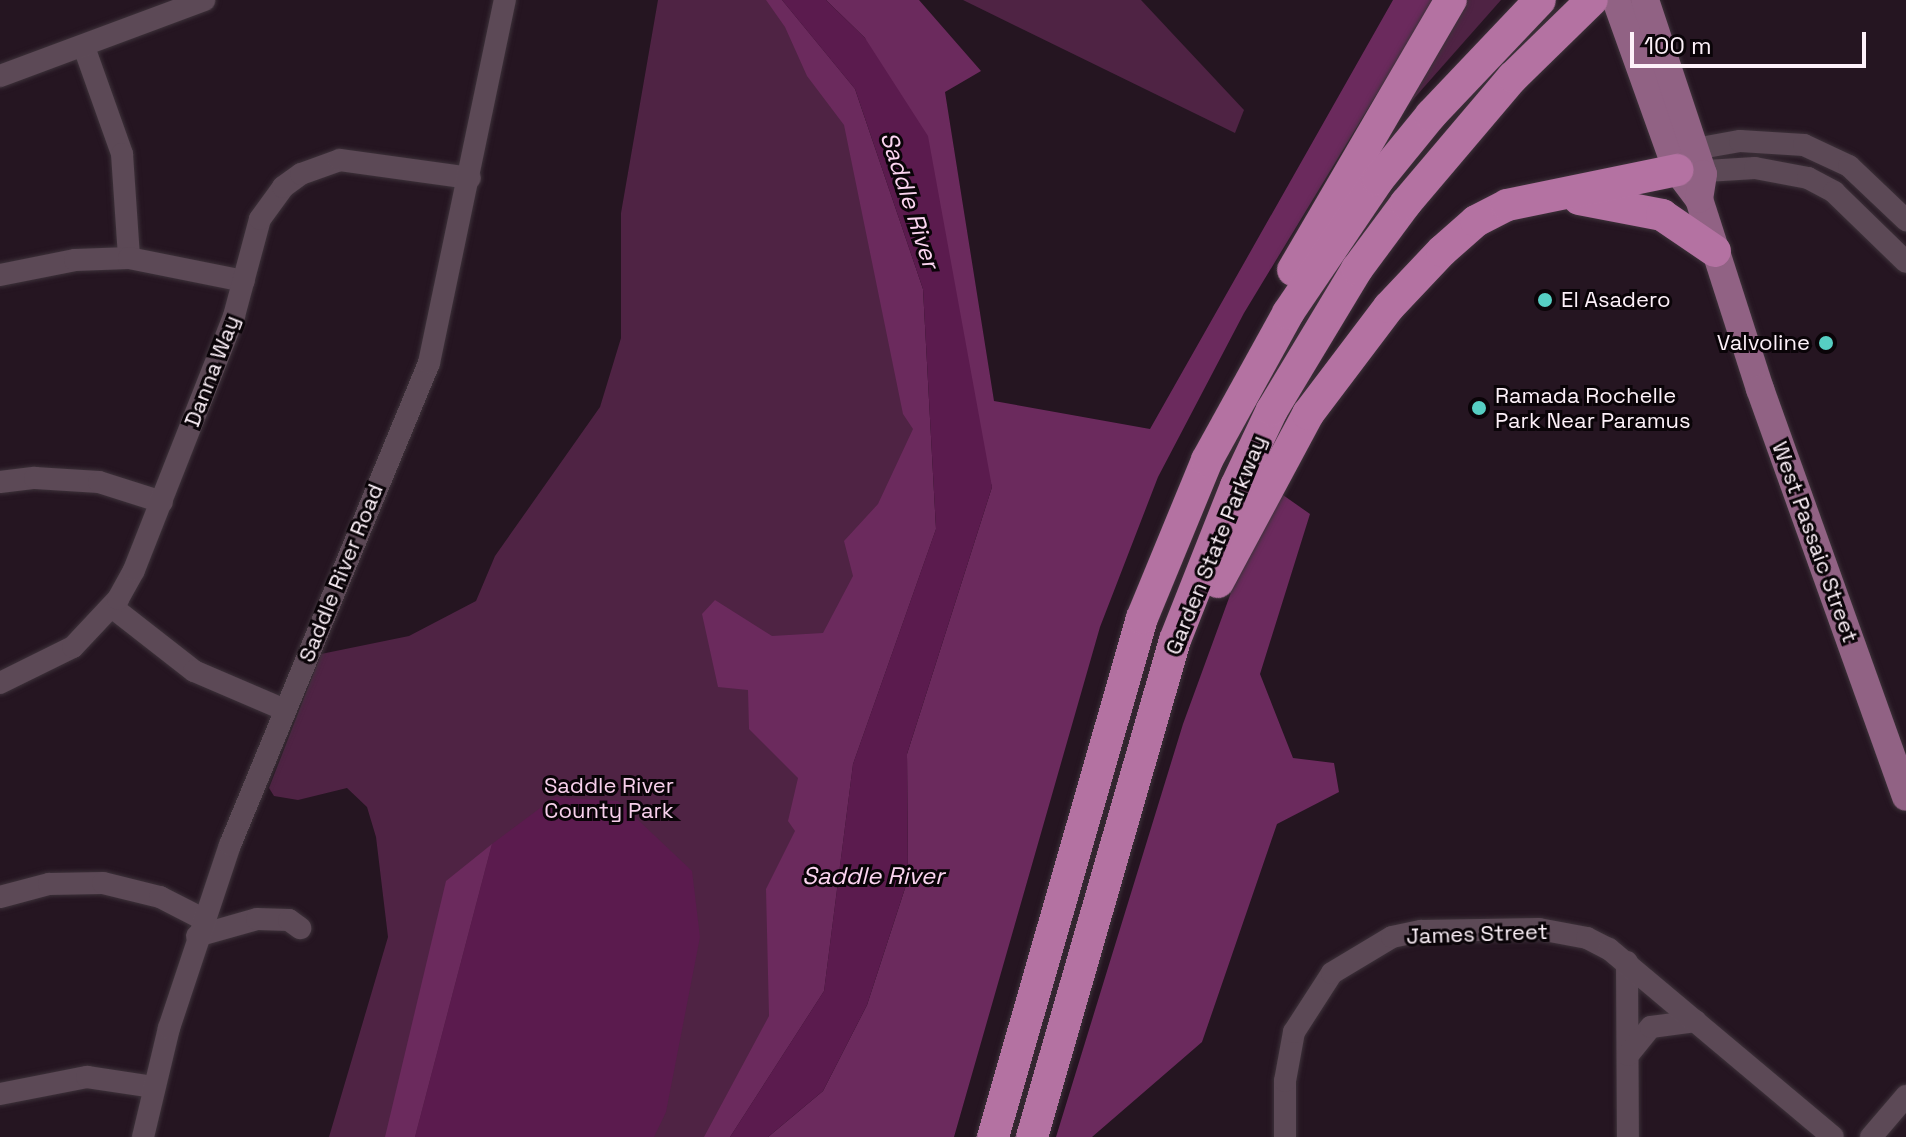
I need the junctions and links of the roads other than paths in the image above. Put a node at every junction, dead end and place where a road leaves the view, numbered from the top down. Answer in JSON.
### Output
{"nodes":[{"id":1,"x":204,"y":0,"type":"edge"},
{"id":2,"x":505,"y":0,"type":"edge"},
{"id":3,"x":1451,"y":0,"type":"edge"},
{"id":4,"x":1540,"y":0,"type":"edge"},
{"id":5,"x":1645,"y":0,"type":"edge"},
{"id":6,"x":1599,"y":1,"type":"edge"},
{"id":7,"x":84,"y":47,"type":"junction"},
{"id":8,"x":0,"y":76,"type":"edge"},
{"id":9,"x":1693,"y":173,"type":"junction"},
{"id":10,"x":470,"y":178,"type":"junction"},
{"id":11,"x":1540,"y":197,"type":"junction"},
{"id":12,"x":1906,"y":220,"type":"edge"},
{"id":13,"x":1715,"y":251,"type":"junction"},
{"id":14,"x":129,"y":258,"type":"junction"},
{"id":15,"x":1906,"y":262,"type":"edge"},
{"id":16,"x":0,"y":275,"type":"edge"},
{"id":17,"x":244,"y":281,"type":"junction"},
{"id":18,"x":0,"y":482,"type":"edge"},
{"id":19,"x":162,"y":502,"type":"junction"},
{"id":20,"x":1172,"y":539,"type":"junction"},
{"id":21,"x":112,"y":607,"type":"junction"},
{"id":22,"x":0,"y":683,"type":"edge"},
{"id":23,"x":285,"y":710,"type":"junction"},
{"id":24,"x":1906,"y":797,"type":"edge"},
{"id":25,"x":1105,"y":881,"type":"junction"},
{"id":26,"x":0,"y":897,"type":"edge"},
{"id":27,"x":200,"y":928,"type":"junction"},
{"id":28,"x":300,"y":928,"type":"dead end"},
{"id":29,"x":1627,"y":962,"type":"junction"},
{"id":30,"x":1696,"y":1021,"type":"junction"},
{"id":31,"x":1628,"y":1055,"type":"junction"},
{"id":32,"x":154,"y":1087,"type":"junction"},
{"id":33,"x":0,"y":1094,"type":"edge"},
{"id":34,"x":1906,"y":1096,"type":"edge"},
{"id":35,"x":143,"y":1137,"type":"edge"},
{"id":36,"x":993,"y":1137,"type":"edge"},
{"id":37,"x":1032,"y":1137,"type":"edge"},
{"id":38,"x":1285,"y":1137,"type":"edge"},
{"id":39,"x":1628,"y":1137,"type":"edge"},
{"id":40,"x":1833,"y":1137,"type":"edge"},
{"id":41,"x":1871,"y":1137,"type":"edge"}],
"edges":[{"from":1,"to":7,"type":"street"},
{"from":2,"to":10,"type":"street","name":"Saddle River Road"},
{"from":3,"to":20,"type":"highway"},
{"from":4,"to":20,"type":"highway","name":"Garden State Parkway"},
{"from":5,"to":9,"type":"main road"},
{"from":6,"to":9,"type":"main road"},
{"from":6,"to":25,"type":"highway","name":"Garden State Parkway"},
{"from":7,"to":8,"type":"street"},
{"from":7,"to":14,"type":"street"},
{"from":9,"to":11,"type":"highway"},
{"from":9,"to":12,"type":"street"},
{"from":9,"to":13,"type":"main road","name":"West Passaic Street"},
{"from":9,"to":15,"type":"street"},
{"from":10,"to":17,"type":"street","name":"Danna Way"},
{"from":10,"to":23,"type":"street","name":"Saddle River Road"},
{"from":11,"to":13,"type":"highway"},
{"from":11,"to":25,"type":"highway"},
{"from":13,"to":24,"type":"main road","name":"West Passaic Street"},
{"from":14,"to":16,"type":"street"},
{"from":14,"to":17,"type":"street"},
{"from":17,"to":19,"type":"street","name":"Danna Way"},
{"from":18,"to":19,"type":"street"},
{"from":19,"to":21,"type":"street","name":"Danna Way"},
{"from":20,"to":36,"type":"highway","name":"Garden State Parkway"},
{"from":21,"to":22,"type":"street","name":"Danna Way"},
{"from":21,"to":23,"type":"street"},
{"from":23,"to":27,"type":"street","name":"Saddle River Road"},
{"from":25,"to":37,"type":"highway","name":"Garden State Parkway"},
{"from":26,"to":27,"type":"street"},
{"from":27,"to":28,"type":"street"},
{"from":27,"to":32,"type":"street","name":"Saddle River Road"},
{"from":29,"to":30,"type":"street","name":"James Street"},
{"from":29,"to":31,"type":"street"},
{"from":29,"to":38,"type":"street","name":"James Street"},
{"from":30,"to":31,"type":"street"},
{"from":30,"to":40,"type":"street","name":"James Street"},
{"from":31,"to":39,"type":"street"},
{"from":32,"to":33,"type":"street"},
{"from":32,"to":35,"type":"street","name":"Saddle River Road"},
{"from":34,"to":41,"type":"street"}]}
